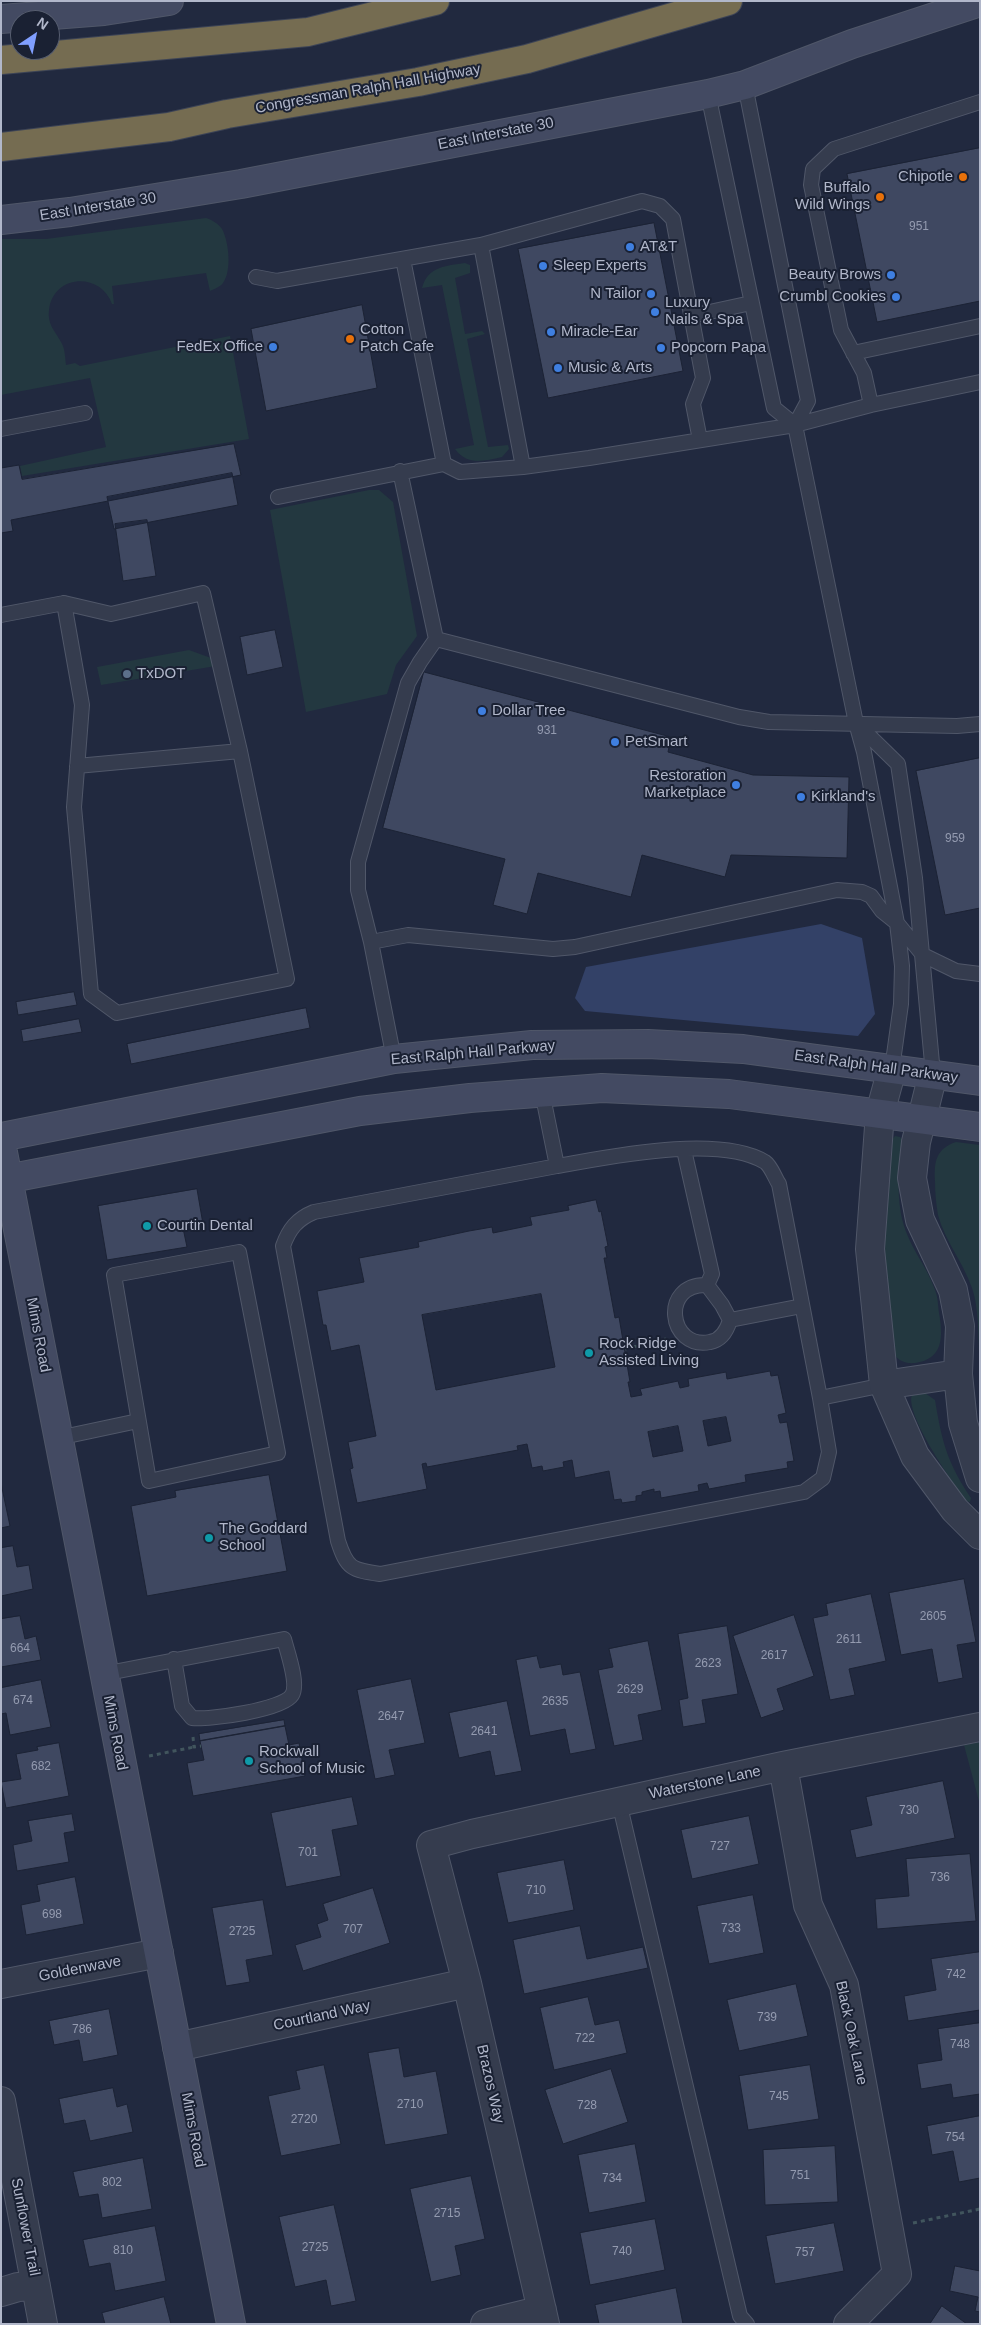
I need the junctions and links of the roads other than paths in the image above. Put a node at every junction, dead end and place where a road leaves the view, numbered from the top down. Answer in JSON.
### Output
{"nodes":[{"id":1,"x":169,"y":1,"type":"edge"},
{"id":2,"x":435,"y":1,"type":"edge"},
{"id":3,"x":728,"y":1,"type":"edge"},
{"id":4,"x":980,"y":2,"type":"edge"},
{"id":5,"x":103,"y":6,"type":"edge"},
{"id":6,"x":1,"y":19,"type":"edge"},
{"id":7,"x":1,"y":60,"type":"edge"},
{"id":8,"x":745,"y":85,"type":"junction"},
{"id":9,"x":708,"y":94,"type":"junction"},
{"id":10,"x":980,"y":102,"type":"edge"},
{"id":11,"x":1,"y":147,"type":"edge"},
{"id":12,"x":1,"y":220,"type":"edge"},
{"id":13,"x":481,"y":245,"type":"junction"},
{"id":14,"x":403,"y":258,"type":"junction"},
{"id":15,"x":256,"y":277,"type":"dead end"},
{"id":16,"x":751,"y":303,"type":"junction"},
{"id":17,"x":691,"y":316,"type":"junction"},
{"id":18,"x":980,"y":326,"type":"edge"},
{"id":19,"x":853,"y":353,"type":"junction"},
{"id":20,"x":980,"y":382,"type":"edge"},
{"id":21,"x":871,"y":405,"type":"junction"},
{"id":22,"x":85,"y":413,"type":"dead end"},
{"id":23,"x":795,"y":425,"type":"junction"},
{"id":24,"x":1,"y":429,"type":"edge"},
{"id":25,"x":700,"y":440,"type":"junction"},
{"id":26,"x":444,"y":464,"type":"junction"},
{"id":27,"x":523,"y":467,"type":"junction"},
{"id":28,"x":400,"y":471,"type":"junction"},
{"id":29,"x":278,"y":497,"type":"dead end"},
{"id":30,"x":64,"y":603,"type":"junction"},
{"id":31,"x":1,"y":615,"type":"edge"},
{"id":32,"x":436,"y":639,"type":"junction"},
{"id":33,"x":856,"y":723,"type":"junction"},
{"id":34,"x":980,"y":724,"type":"edge"},
{"id":35,"x":240,"y":752,"type":"junction"},
{"id":36,"x":77,"y":766,"type":"junction"},
{"id":37,"x":897,"y":923,"type":"junction"},
{"id":38,"x":371,"y":942,"type":"junction"},
{"id":39,"x":922,"y":955,"type":"junction"},
{"id":40,"x":980,"y":974,"type":"edge"},
{"id":41,"x":394,"y":1059,"type":"junction"},
{"id":42,"x":892,"y":1069,"type":"junction"},
{"id":43,"x":933,"y":1074,"type":"junction"},
{"id":44,"x":980,"y":1080,"type":"edge"},
{"id":45,"x":542,"y":1092,"type":"junction"},
{"id":46,"x":880,"y":1113,"type":"junction"},
{"id":47,"x":922,"y":1119,"type":"junction"},
{"id":48,"x":980,"y":1126,"type":"edge"},
{"id":49,"x":1,"y":1137,"type":"edge"},
{"id":50,"x":1,"y":1142,"type":"edge"},
{"id":51,"x":684,"y":1150,"type":"junction"},
{"id":52,"x":558,"y":1166,"type":"junction"},
{"id":53,"x":5,"y":1179,"type":"edge"},
{"id":54,"x":706,"y":1285,"type":"junction"},
{"id":55,"x":802,"y":1306,"type":"junction"},
{"id":56,"x":730,"y":1320,"type":"junction"},
{"id":57,"x":958,"y":1374,"type":"junction"},
{"id":58,"x":884,"y":1385,"type":"junction"},
{"id":59,"x":820,"y":1398,"type":"junction"},
{"id":60,"x":138,"y":1421,"type":"junction"},
{"id":61,"x":58,"y":1438,"type":"junction"},
{"id":62,"x":980,"y":1478,"type":"edge"},
{"id":63,"x":980,"y":1535,"type":"edge"},
{"id":64,"x":174,"y":1659,"type":"junction"},
{"id":65,"x":103,"y":1674,"type":"junction"},
{"id":66,"x":980,"y":1727,"type":"edge"},
{"id":67,"x":783,"y":1766,"type":"junction"},
{"id":68,"x":619,"y":1802,"type":"junction"},
{"id":69,"x":431,"y":1845,"type":"joint"},
{"id":70,"x":159,"y":1953,"type":"junction"},
{"id":71,"x":467,"y":1983,"type":"junction"},
{"id":72,"x":1,"y":1984,"type":"edge"},
{"id":73,"x":177,"y":2047,"type":"junction"},
{"id":74,"x":1,"y":2101,"type":"edge"},
{"id":75,"x":5,"y":2146,"type":"edge"},
{"id":76,"x":36,"y":2286,"type":"junction"},
{"id":77,"x":1,"y":2292,"type":"edge"},
{"id":78,"x":543,"y":2317,"type":"edge"},
{"id":79,"x":43,"y":2324,"type":"edge"},
{"id":80,"x":231,"y":2324,"type":"edge"},
{"id":81,"x":485,"y":2324,"type":"edge"},
{"id":82,"x":747,"y":2324,"type":"edge"},
{"id":83,"x":848,"y":2324,"type":"edge"}],
"edges":[{"from":1,"to":5,"type":"main road"},
{"from":2,"to":7,"type":"highway"},
{"from":3,"to":11,"type":"highway","name":"Congressman Ralph Hall Highway"},
{"from":4,"to":8,"type":"main road","name":"East Interstate 30"},
{"from":5,"to":6,"type":"main road"},
{"from":8,"to":9,"type":"main road","name":"East Interstate 30"},
{"from":8,"to":23,"type":"lane"},
{"from":9,"to":12,"type":"main road","name":"East Interstate 30"},
{"from":9,"to":16,"type":"lane"},
{"from":10,"to":19,"type":"lane"},
{"from":13,"to":14,"type":"lane"},
{"from":13,"to":17,"type":"lane"},
{"from":13,"to":27,"type":"lane"},
{"from":14,"to":15,"type":"lane"},
{"from":14,"to":26,"type":"lane"},
{"from":16,"to":17,"type":"lane"},
{"from":16,"to":23,"type":"lane"},
{"from":17,"to":25,"type":"lane"},
{"from":18,"to":19,"type":"lane"},
{"from":19,"to":21,"type":"lane"},
{"from":20,"to":21,"type":"lane"},
{"from":21,"to":23,"type":"lane"},
{"from":22,"to":24,"type":"lane"},
{"from":23,"to":25,"type":"lane"},
{"from":23,"to":33,"type":"lane"},
{"from":25,"to":27,"type":"lane"},
{"from":26,"to":27,"type":"lane"},
{"from":26,"to":28,"type":"lane"},
{"from":28,"to":29,"type":"lane"},
{"from":28,"to":32,"type":"lane"},
{"from":30,"to":31,"type":"lane"},
{"from":30,"to":35,"type":"lane"},
{"from":30,"to":36,"type":"lane"},
{"from":32,"to":33,"type":"lane"},
{"from":32,"to":38,"type":"lane"},
{"from":33,"to":34,"type":"lane"},
{"from":33,"to":37,"type":"lane"},
{"from":33,"to":39,"type":"lane"},
{"from":35,"to":36,"type":"lane"},
{"from":35,"to":36,"type":"lane"},
{"from":37,"to":38,"type":"lane"},
{"from":37,"to":39,"type":"lane"},
{"from":37,"to":42,"type":"lane"},
{"from":38,"to":41,"type":"lane"},
{"from":39,"to":40,"type":"lane"},
{"from":39,"to":43,"type":"lane"},
{"from":41,"to":42,"type":"main road","name":"East Ralph Hall Parkway"},
{"from":41,"to":49,"type":"main road","name":"East Ralph Hall Parkway"},
{"from":42,"to":43,"type":"main road","name":"East Ralph Hall Parkway"},
{"from":42,"to":46,"type":"street"},
{"from":43,"to":44,"type":"main road","name":"East Ralph Hall Parkway"},
{"from":43,"to":47,"type":"street"},
{"from":45,"to":46,"type":"main road"},
{"from":45,"to":52,"type":"lane"},
{"from":45,"to":53,"type":"main road"},
{"from":46,"to":47,"type":"main road"},
{"from":46,"to":58,"type":"street"},
{"from":47,"to":48,"type":"main road"},
{"from":47,"to":57,"type":"street"},
{"from":50,"to":53,"type":"main road","name":"Mims Road"},
{"from":51,"to":52,"type":"lane"},
{"from":51,"to":54,"type":"lane"},
{"from":51,"to":55,"type":"lane"},
{"from":52,"to":59,"type":"lane"},
{"from":53,"to":61,"type":"main road","name":"Mims Road"},
{"from":54,"to":56,"type":"lane"},
{"from":54,"to":56,"type":"lane"},
{"from":55,"to":56,"type":"lane"},
{"from":55,"to":59,"type":"lane"},
{"from":57,"to":58,"type":"street"},
{"from":57,"to":62,"type":"street"},
{"from":58,"to":59,"type":"lane"},
{"from":58,"to":63,"type":"street"},
{"from":60,"to":60,"type":"lane"},
{"from":60,"to":61,"type":"lane"},
{"from":61,"to":65,"type":"main road","name":"Mims Road"},
{"from":64,"to":64,"type":"lane"},
{"from":64,"to":65,"type":"lane"},
{"from":65,"to":70,"type":"main road","name":"Mims Road"},
{"from":66,"to":67,"type":"street","name":"Waterstone Lane"},
{"from":67,"to":68,"type":"street","name":"Waterstone Lane"},
{"from":67,"to":83,"type":"street","name":"Black Oak Lane"},
{"from":68,"to":69,"type":"street","name":"Waterstone Lane"},
{"from":68,"to":82,"type":"lane"},
{"from":69,"to":71,"type":"street","name":"Brazos Way"},
{"from":70,"to":72,"type":"street","name":"Goldenwave"},
{"from":70,"to":73,"type":"main road","name":"Mims Road"},
{"from":71,"to":73,"type":"street","name":"Courtland Way"},
{"from":71,"to":78,"type":"street","name":"Brazos Way"},
{"from":73,"to":80,"type":"main road","name":"Mims Road"},
{"from":74,"to":75,"type":"street","name":"Sunflower Trail"},
{"from":75,"to":76,"type":"street","name":"Sunflower Trail"},
{"from":76,"to":77,"type":"street"},
{"from":76,"to":79,"type":"street","name":"Sunflower Trail"},
{"from":78,"to":81,"type":"street"}]}
